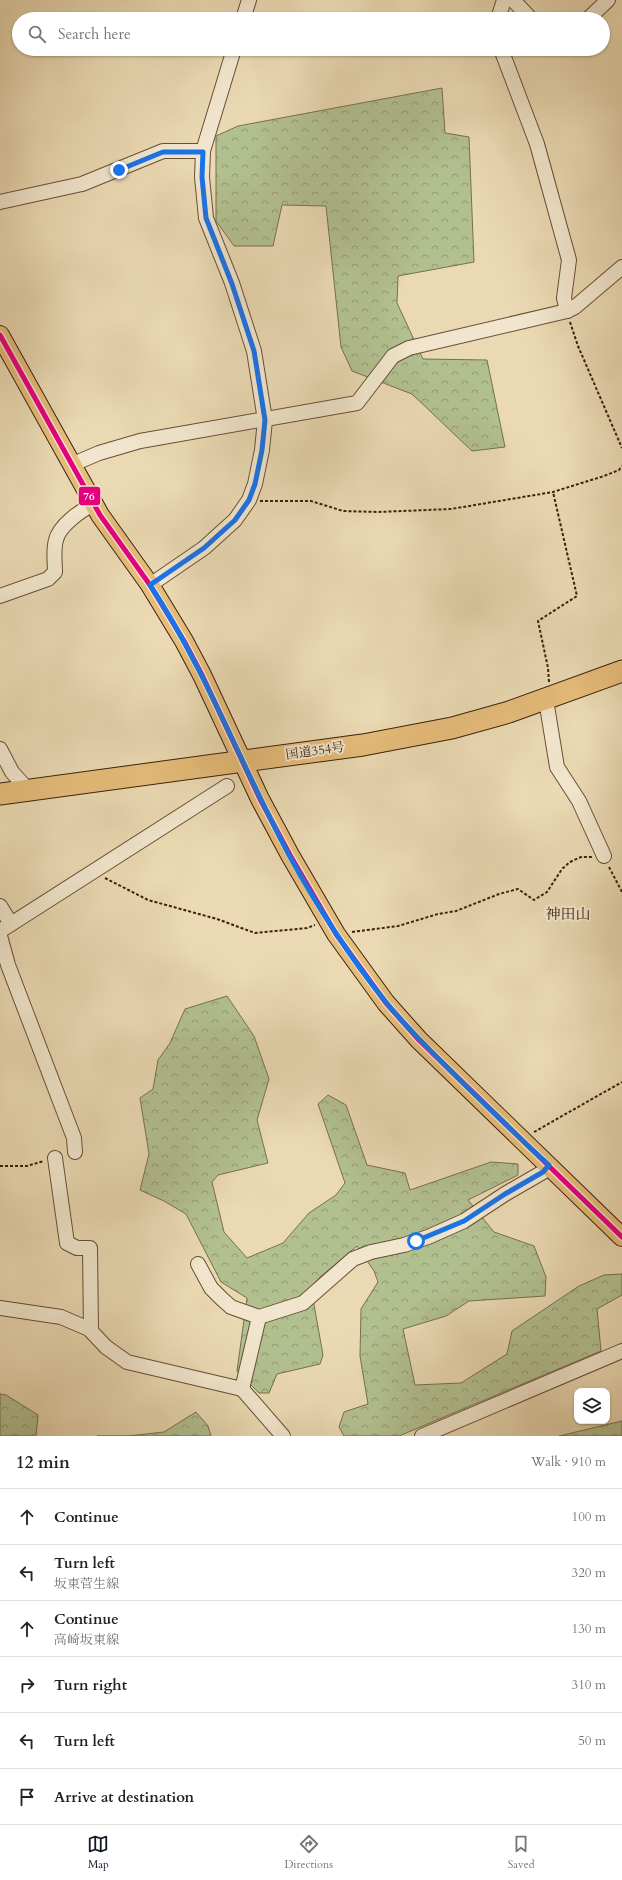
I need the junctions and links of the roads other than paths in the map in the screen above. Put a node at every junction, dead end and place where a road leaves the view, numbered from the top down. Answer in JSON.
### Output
{"nodes":[{"id":1,"x":249,"y":0,"type":"edge"},
{"id":2,"x":504,"y":0,"type":"edge"},
{"id":3,"x":513,"y":0,"type":"edge"},
{"id":4,"x":608,"y":0,"type":"edge"},
{"id":5,"x":245,"y":12,"type":"edge"},
{"id":6,"x":500,"y":12,"type":"edge"},
{"id":7,"x":524,"y":12,"type":"edge"},
{"id":8,"x":595,"y":12,"type":"edge"},
{"id":9,"x":232,"y":56,"type":"edge"},
{"id":10,"x":504,"y":56,"type":"edge"},
{"id":11,"x":203,"y":152,"type":"junction"},
{"id":12,"x":0,"y":202,"type":"edge"},
{"id":13,"x":622,"y":267,"type":"edge"},
{"id":14,"x":567,"y":311,"type":"junction"},
{"id":15,"x":0,"y":335,"type":"edge"},
{"id":16,"x":265,"y":420,"type":"junction"},
{"id":17,"x":71,"y":465,"type":"junction"},
{"id":18,"x":94,"y":504,"type":"junction"},
{"id":19,"x":150,"y":585,"type":"junction"},
{"id":20,"x":0,"y":596,"type":"edge"},
{"id":21,"x":622,"y":671,"type":"edge"},
{"id":22,"x":548,"y":697,"type":"junction"},
{"id":23,"x":0,"y":749,"type":"edge"},
{"id":24,"x":243,"y":762,"type":"junction"},
{"id":25,"x":227,"y":786,"type":"dead end"},
{"id":26,"x":28,"y":790,"type":"junction"},
{"id":27,"x":0,"y":794,"type":"edge"},
{"id":28,"x":604,"y":856,"type":"road end"},
{"id":29,"x":0,"y":906,"type":"edge"},
{"id":30,"x":6,"y":928,"type":"edge"},
{"id":31,"x":0,"y":936,"type":"edge"},
{"id":32,"x":75,"y":1152,"type":"dead end"},
{"id":33,"x":55,"y":1158,"type":"road end"},
{"id":34,"x":549,"y":1165,"type":"junction"},
{"id":35,"x":622,"y":1237,"type":"edge"},
{"id":36,"x":198,"y":1264,"type":"dead end"},
{"id":37,"x":0,"y":1308,"type":"edge"},
{"id":38,"x":259,"y":1317,"type":"junction"},
{"id":39,"x":91,"y":1331,"type":"junction"},
{"id":40,"x":622,"y":1351,"type":"edge"},
{"id":41,"x":242,"y":1389,"type":"junction"},
{"id":42,"x":283,"y":1436,"type":"edge"},
{"id":43,"x":422,"y":1436,"type":"edge"}],
"edges":[{"from":1,"to":5,"type":"street"},
{"from":2,"to":6,"type":"street"},
{"from":3,"to":7,"type":"street"},
{"from":4,"to":8,"type":"street"},
{"from":9,"to":11,"type":"street"},
{"from":10,"to":14,"type":"street"},
{"from":11,"to":12,"type":"street"},
{"from":11,"to":16,"type":"street"},
{"from":13,"to":14,"type":"street"},
{"from":14,"to":16,"type":"street"},
{"from":15,"to":17,"type":"main road"},
{"from":16,"to":17,"type":"street"},
{"from":16,"to":19,"type":"street"},
{"from":17,"to":18,"type":"main road"},
{"from":18,"to":19,"type":"main road"},
{"from":18,"to":20,"type":"street"},
{"from":19,"to":24,"type":"main road"},
{"from":21,"to":22,"type":"highway","name":"国道354号"},
{"from":22,"to":24,"type":"highway","name":"国道354号"},
{"from":22,"to":28,"type":"street"},
{"from":23,"to":26,"type":"street"},
{"from":24,"to":26,"type":"highway","name":"国道354号"},
{"from":24,"to":34,"type":"main road"},
{"from":25,"to":30,"type":"street"},
{"from":26,"to":27,"type":"highway","name":"国道354号"},
{"from":29,"to":30,"type":"street"},
{"from":31,"to":32,"type":"street"},
{"from":33,"to":39,"type":"street"},
{"from":34,"to":35,"type":"main road"},
{"from":34,"to":38,"type":"street"},
{"from":36,"to":38,"type":"street"},
{"from":37,"to":39,"type":"street"},
{"from":38,"to":41,"type":"street"},
{"from":39,"to":41,"type":"street"},
{"from":40,"to":43,"type":"street"},
{"from":41,"to":42,"type":"street"}]}
